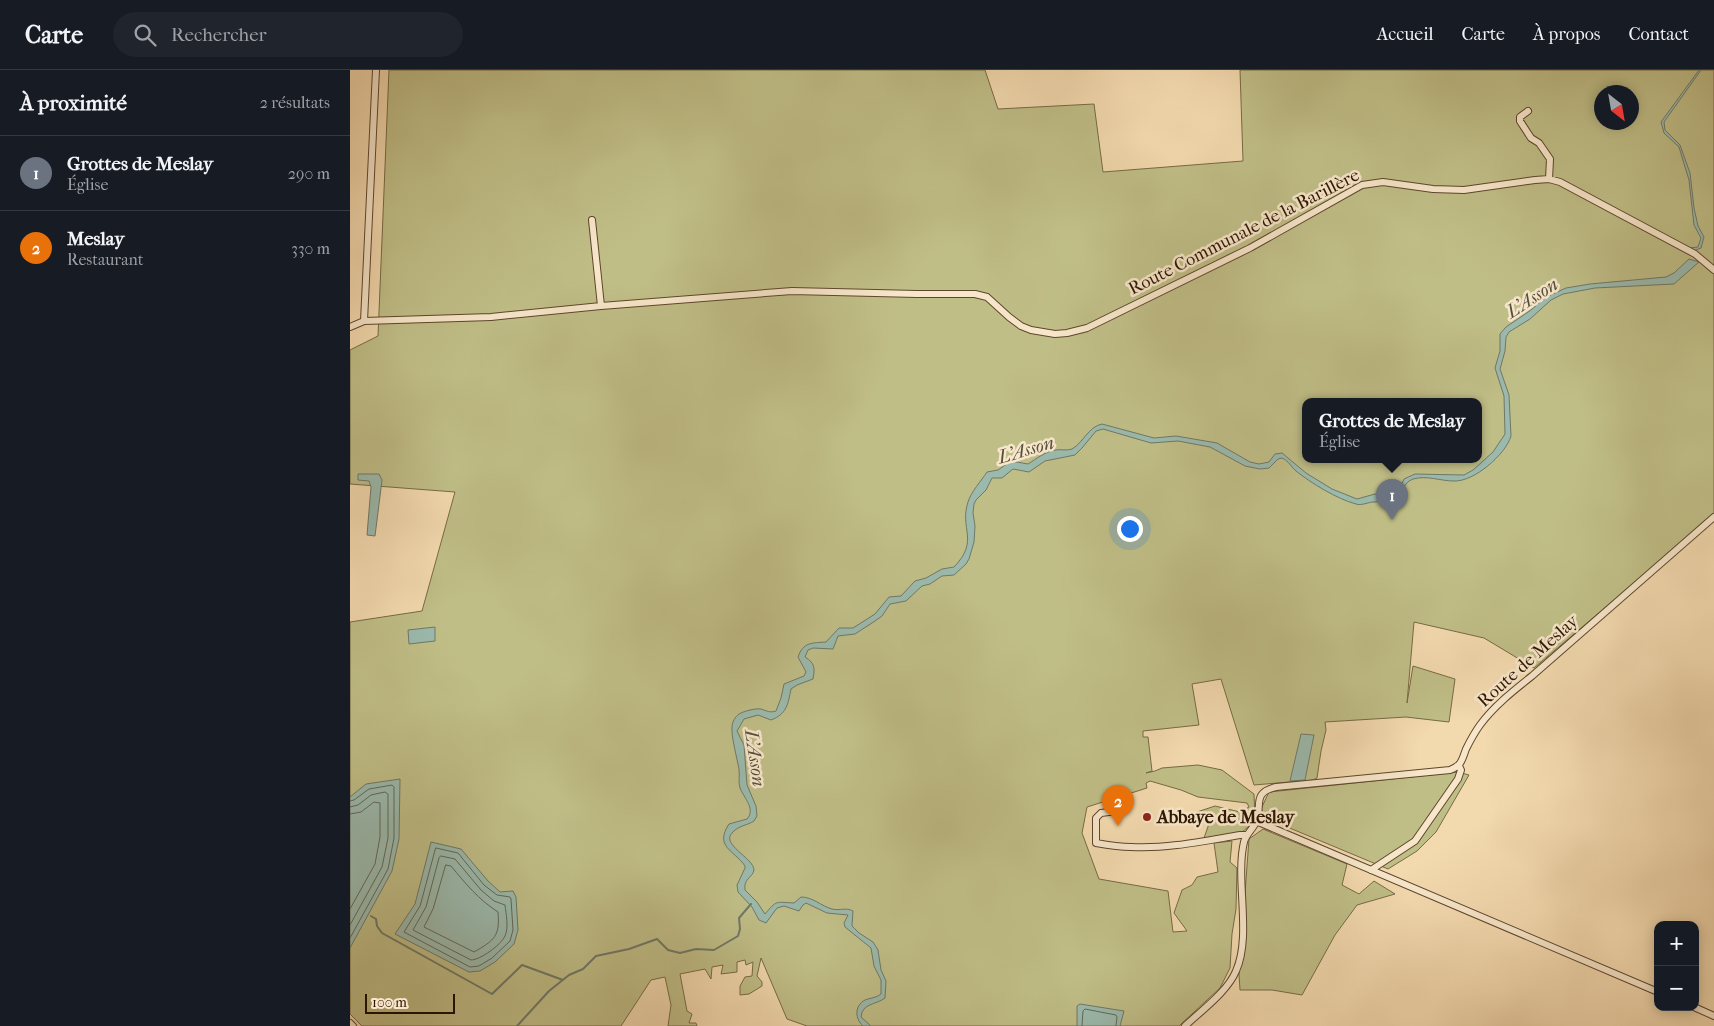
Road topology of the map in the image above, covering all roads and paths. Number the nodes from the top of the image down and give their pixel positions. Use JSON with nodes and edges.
{"nodes":[{"id":1,"x":376,"y":70,"type":"edge"},
{"id":2,"x":1528,"y":111,"type":"dead end"},
{"id":3,"x":1549,"y":179,"type":"junction"},
{"id":4,"x":592,"y":220,"type":"dead end"},
{"id":5,"x":1714,"y":270,"type":"edge"},
{"id":6,"x":601,"y":306,"type":"junction"},
{"id":7,"x":364,"y":321,"type":"junction"},
{"id":8,"x":350,"y":327,"type":"edge"},
{"id":9,"x":1714,"y":517,"type":"edge"},
{"id":10,"x":1459,"y":766,"type":"junction"},
{"id":11,"x":1124,"y":810,"type":"dead end"},
{"id":12,"x":1256,"y":821,"type":"junction"},
{"id":13,"x":1247,"y":835,"type":"junction"},
{"id":14,"x":1371,"y":870,"type":"junction"},
{"id":15,"x":1654,"y":990,"type":"edge"},
{"id":16,"x":1699,"y":1009,"type":"edge"},
{"id":17,"x":1714,"y":1016,"type":"edge"},
{"id":18,"x":350,"y":1023,"type":"edge"},
{"id":19,"x":354,"y":1026,"type":"edge"},
{"id":20,"x":1185,"y":1026,"type":"edge"}],
"edges":[{"from":1,"to":7,"type":"street"},
{"from":2,"to":3,"type":"street"},
{"from":3,"to":5,"type":"street","name":"Route Communale de la Barillère"},
{"from":3,"to":6,"type":"street","name":"Route Communale de la Barillère"},
{"from":4,"to":6,"type":"street"},
{"from":6,"to":7,"type":"street","name":"Route Communale de la Barillère"},
{"from":7,"to":8,"type":"street"},
{"from":9,"to":10,"type":"street","name":"Route de Meslay"},
{"from":10,"to":12,"type":"street"},
{"from":10,"to":14,"type":"street","name":"Route de Meslay"},
{"from":11,"to":13,"type":"street"},
{"from":12,"to":13,"type":"street"},
{"from":12,"to":14,"type":"street"},
{"from":13,"to":20,"type":"street"},
{"from":14,"to":15,"type":"street"},
{"from":16,"to":17,"type":"street"},
{"from":18,"to":19,"type":"street"}]}
